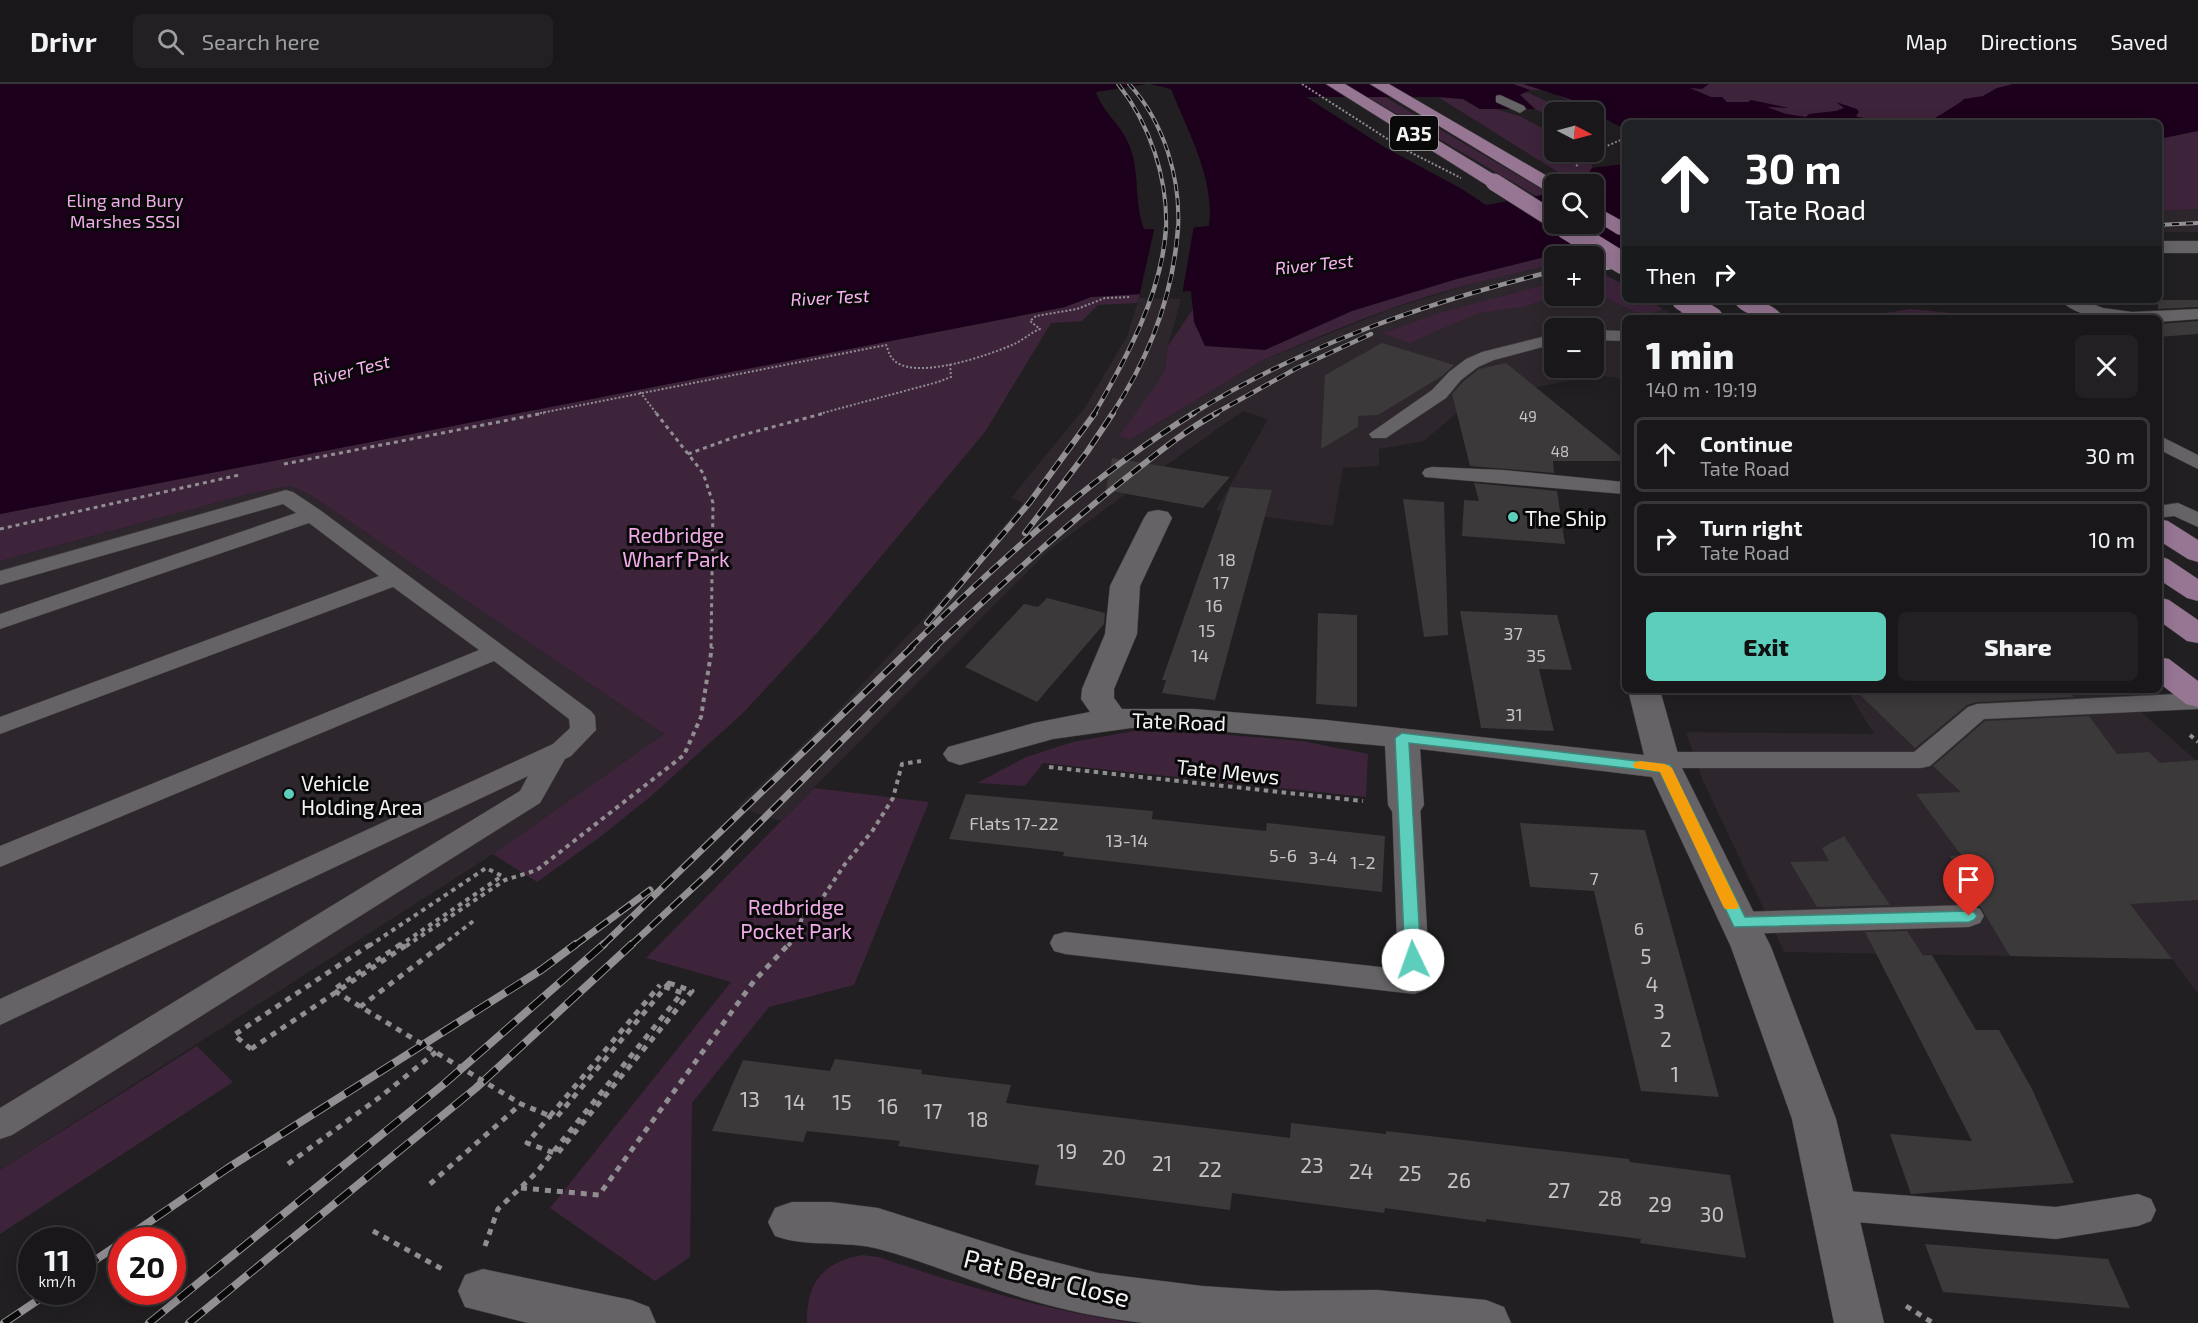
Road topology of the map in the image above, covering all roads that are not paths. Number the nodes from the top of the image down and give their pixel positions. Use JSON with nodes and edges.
{"nodes":[{"id":1,"x":1334,"y":84,"type":"edge"},
{"id":2,"x":1378,"y":84,"type":"edge"},
{"id":3,"x":1500,"y":99,"type":"dead end"},
{"id":4,"x":1520,"y":109,"type":"dead end"},
{"id":5,"x":1544,"y":182,"type":"edge"},
{"id":6,"x":1544,"y":214,"type":"edge"},
{"id":7,"x":1604,"y":218,"type":"edge"},
{"id":8,"x":1622,"y":229,"type":"edge"},
{"id":9,"x":1575,"y":234,"type":"edge"},
{"id":10,"x":2162,"y":247,"type":"edge"},
{"id":11,"x":2198,"y":247,"type":"edge"},
{"id":12,"x":1622,"y":263,"type":"edge"},
{"id":13,"x":1688,"y":303,"type":"edge"},
{"id":14,"x":1702,"y":303,"type":"edge"},
{"id":15,"x":1748,"y":303,"type":"edge"},
{"id":16,"x":2076,"y":303,"type":"edge"},
{"id":17,"x":2198,"y":314,"type":"edge"},
{"id":18,"x":1690,"y":315,"type":"edge"},
{"id":19,"x":1708,"y":315,"type":"edge"},
{"id":20,"x":1768,"y":315,"type":"edge"},
{"id":21,"x":2110,"y":315,"type":"edge"},
{"id":22,"x":2162,"y":316,"type":"edge"},
{"id":23,"x":1604,"y":335,"type":"edge"},
{"id":24,"x":1622,"y":336,"type":"edge"},
{"id":25,"x":1544,"y":342,"type":"edge"},
{"id":26,"x":1379,"y":434,"type":"dead end"},
{"id":27,"x":2162,"y":443,"type":"edge"},
{"id":28,"x":2198,"y":463,"type":"edge"},
{"id":29,"x":1432,"y":473,"type":"dead end"},
{"id":30,"x":1622,"y":488,"type":"edge"},
{"id":31,"x":2198,"y":496,"type":"edge"},
{"id":32,"x":312,"y":515,"type":"junction"},
{"id":33,"x":2165,"y":516,"type":"edge"},
{"id":34,"x":1158,"y":518,"type":"dead end"},
{"id":35,"x":2198,"y":521,"type":"edge"},
{"id":36,"x":2198,"y":553,"type":"edge"},
{"id":37,"x":2162,"y":568,"type":"edge"},
{"id":38,"x":0,"y":578,"type":"edge"},
{"id":39,"x":396,"y":578,"type":"junction"},
{"id":40,"x":2198,"y":592,"type":"edge"},
{"id":41,"x":2162,"y":609,"type":"edge"},
{"id":42,"x":0,"y":622,"type":"edge"},
{"id":43,"x":2198,"y":634,"type":"edge"},
{"id":44,"x":497,"y":651,"type":"junction"},
{"id":45,"x":2162,"y":669,"type":"edge"},
{"id":46,"x":1645,"y":693,"type":"edge"},
{"id":47,"x":2198,"y":699,"type":"edge"},
{"id":48,"x":1113,"y":719,"type":"junction"},
{"id":49,"x":0,"y":726,"type":"edge"},
{"id":50,"x":1402,"y":738,"type":"junction"},
{"id":51,"x":555,"y":753,"type":"junction"},
{"id":52,"x":960,"y":754,"type":"road end"},
{"id":53,"x":1664,"y":764,"type":"junction"},
{"id":54,"x":1406,"y":806,"type":"joint"},
{"id":55,"x":0,"y":857,"type":"edge"},
{"id":56,"x":1969,"y":916,"type":"dead end"},
{"id":57,"x":1739,"y":923,"type":"junction"},
{"id":58,"x":1065,"y":943,"type":"dead end"},
{"id":59,"x":0,"y":1013,"type":"edge"},
{"id":60,"x":0,"y":1125,"type":"edge"},
{"id":61,"x":1833,"y":1205,"type":"junction"},
{"id":62,"x":2138,"y":1210,"type":"dead end"},
{"id":63,"x":792,"y":1222,"type":"dead end"},
{"id":64,"x":483,"y":1291,"type":"road end"},
{"id":65,"x":631,"y":1323,"type":"edge"},
{"id":66,"x":1486,"y":1323,"type":"edge"},
{"id":67,"x":1859,"y":1323,"type":"edge"}],
"edges":[{"from":1,"to":6,"type":"main road","number":"A35","bridge":true},
{"from":2,"to":5,"type":"main road","number":"A35"},
{"from":3,"to":4,"type":"lane"},
{"from":7,"to":8,"type":"main road"},
{"from":9,"to":12,"type":"main road","bridge":true},
{"from":10,"to":11,"type":"street"},
{"from":13,"to":19,"type":"main road","bridge":true},
{"from":14,"to":18,"type":"street"},
{"from":15,"to":20,"type":"main road"},
{"from":16,"to":21,"type":"lane"},
{"from":17,"to":22,"type":"lane"},
{"from":23,"to":24,"type":"lane"},
{"from":25,"to":26,"type":"lane"},
{"from":27,"to":28,"type":"lane"},
{"from":29,"to":30,"type":"lane"},
{"from":31,"to":33,"type":"lane"},
{"from":32,"to":38,"type":"lane"},
{"from":32,"to":39,"type":"lane"},
{"from":32,"to":42,"type":"lane"},
{"from":33,"to":35,"type":"lane"},
{"from":33,"to":36,"type":"main road"},
{"from":34,"to":48,"type":"street"},
{"from":37,"to":40,"type":"main road"},
{"from":39,"to":44,"type":"lane"},
{"from":39,"to":49,"type":"lane"},
{"from":41,"to":43,"type":"main road"},
{"from":44,"to":51,"type":"lane"},
{"from":44,"to":55,"type":"lane"},
{"from":45,"to":47,"type":"main road"},
{"from":46,"to":53,"type":"street"},
{"from":47,"to":53,"type":"lane"},
{"from":48,"to":50,"type":"street","name":"Tate Road"},
{"from":48,"to":52,"type":"street","name":"Tate Road"},
{"from":50,"to":53,"type":"street","name":"Tate Road"},
{"from":50,"to":54,"type":"street"},
{"from":51,"to":59,"type":"lane"},
{"from":51,"to":60,"type":"lane"},
{"from":53,"to":57,"type":"street"},
{"from":54,"to":58,"type":"lane"},
{"from":56,"to":57,"type":"lane"},
{"from":57,"to":61,"type":"street"},
{"from":61,"to":62,"type":"lane"},
{"from":61,"to":67,"type":"street"},
{"from":63,"to":66,"type":"street","name":"Pat Bear Close"},
{"from":64,"to":65,"type":"street"}]}
